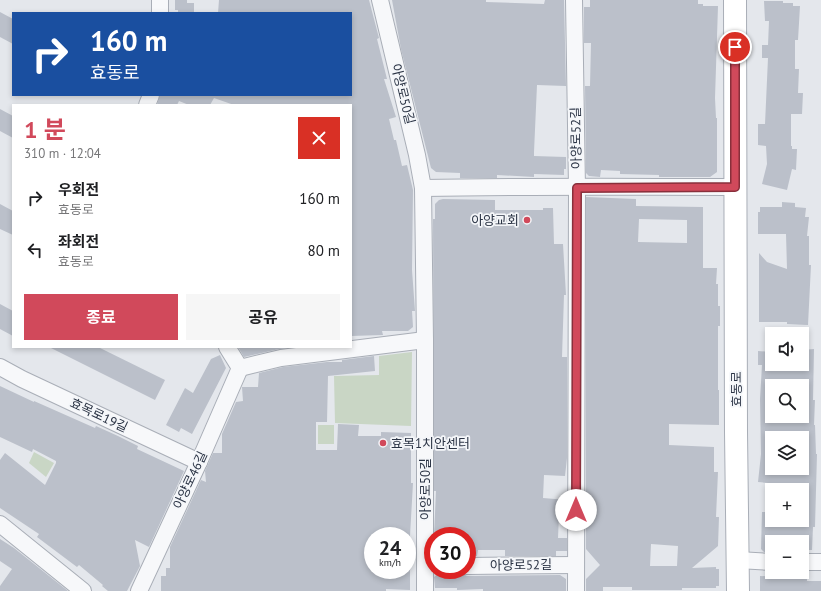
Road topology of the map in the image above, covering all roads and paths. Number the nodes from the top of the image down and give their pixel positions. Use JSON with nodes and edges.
{"nodes":[{"id":1,"x":160,"y":0,"type":"edge"},
{"id":2,"x":380,"y":0,"type":"edge"},
{"id":3,"x":574,"y":0,"type":"edge"},
{"id":4,"x":734,"y":0,"type":"edge"},
{"id":5,"x":160,"y":12,"type":"edge"},
{"id":6,"x":735,"y":187,"type":"junction"},
{"id":7,"x":422,"y":188,"type":"junction"},
{"id":8,"x":577,"y":188,"type":"junction"},
{"id":9,"x":425,"y":340,"type":"junction"},
{"id":10,"x":228,"y":348,"type":"edge"},
{"id":11,"x":0,"y":367,"type":"edge"},
{"id":12,"x":240,"y":368,"type":"junction"},
{"id":13,"x":199,"y":462,"type":"junction"},
{"id":14,"x":0,"y":524,"type":"edge"},
{"id":15,"x":428,"y":527,"type":"edge"},
{"id":16,"x":738,"y":560,"type":"junction"},
{"id":17,"x":765,"y":562,"type":"edge"},
{"id":18,"x":809,"y":562,"type":"edge"},
{"id":19,"x":821,"y":562,"type":"edge"},
{"id":20,"x":576,"y":565,"type":"junction"},
{"id":21,"x":476,"y":566,"type":"edge"},
{"id":22,"x":427,"y":579,"type":"edge"},
{"id":23,"x":83,"y":591,"type":"edge"},
{"id":24,"x":139,"y":591,"type":"edge"},
{"id":25,"x":425,"y":591,"type":"edge"},
{"id":26,"x":576,"y":591,"type":"edge"},
{"id":27,"x":738,"y":591,"type":"edge"}],
"edges":[{"from":1,"to":5,"type":"street"},
{"from":2,"to":7,"type":"street","name":"아양로50길"},
{"from":3,"to":8,"type":"street","name":"아양로52길"},
{"from":4,"to":6,"type":"main road","name":"효동로"},
{"from":6,"to":8,"type":"street"},
{"from":6,"to":16,"type":"main road","name":"효동로"},
{"from":7,"to":8,"type":"street"},
{"from":7,"to":9,"type":"street","name":"아양로50길"},
{"from":8,"to":20,"type":"street","name":"아양로52길"},
{"from":9,"to":12,"type":"street"},
{"from":9,"to":15,"type":"street","name":"아양로50길"},
{"from":10,"to":12,"type":"street"},
{"from":11,"to":13,"type":"street","name":"효목로19길"},
{"from":12,"to":13,"type":"street","name":"아양로46길"},
{"from":13,"to":24,"type":"street","name":"아양로46길"},
{"from":14,"to":23,"type":"street"},
{"from":16,"to":17,"type":"street"},
{"from":16,"to":27,"type":"main road","name":"효동로"},
{"from":18,"to":19,"type":"street"},
{"from":20,"to":21,"type":"street","name":"아양로52길"},
{"from":20,"to":26,"type":"street","name":"아양로52길"},
{"from":22,"to":25,"type":"street","name":"아양로50길"}]}
